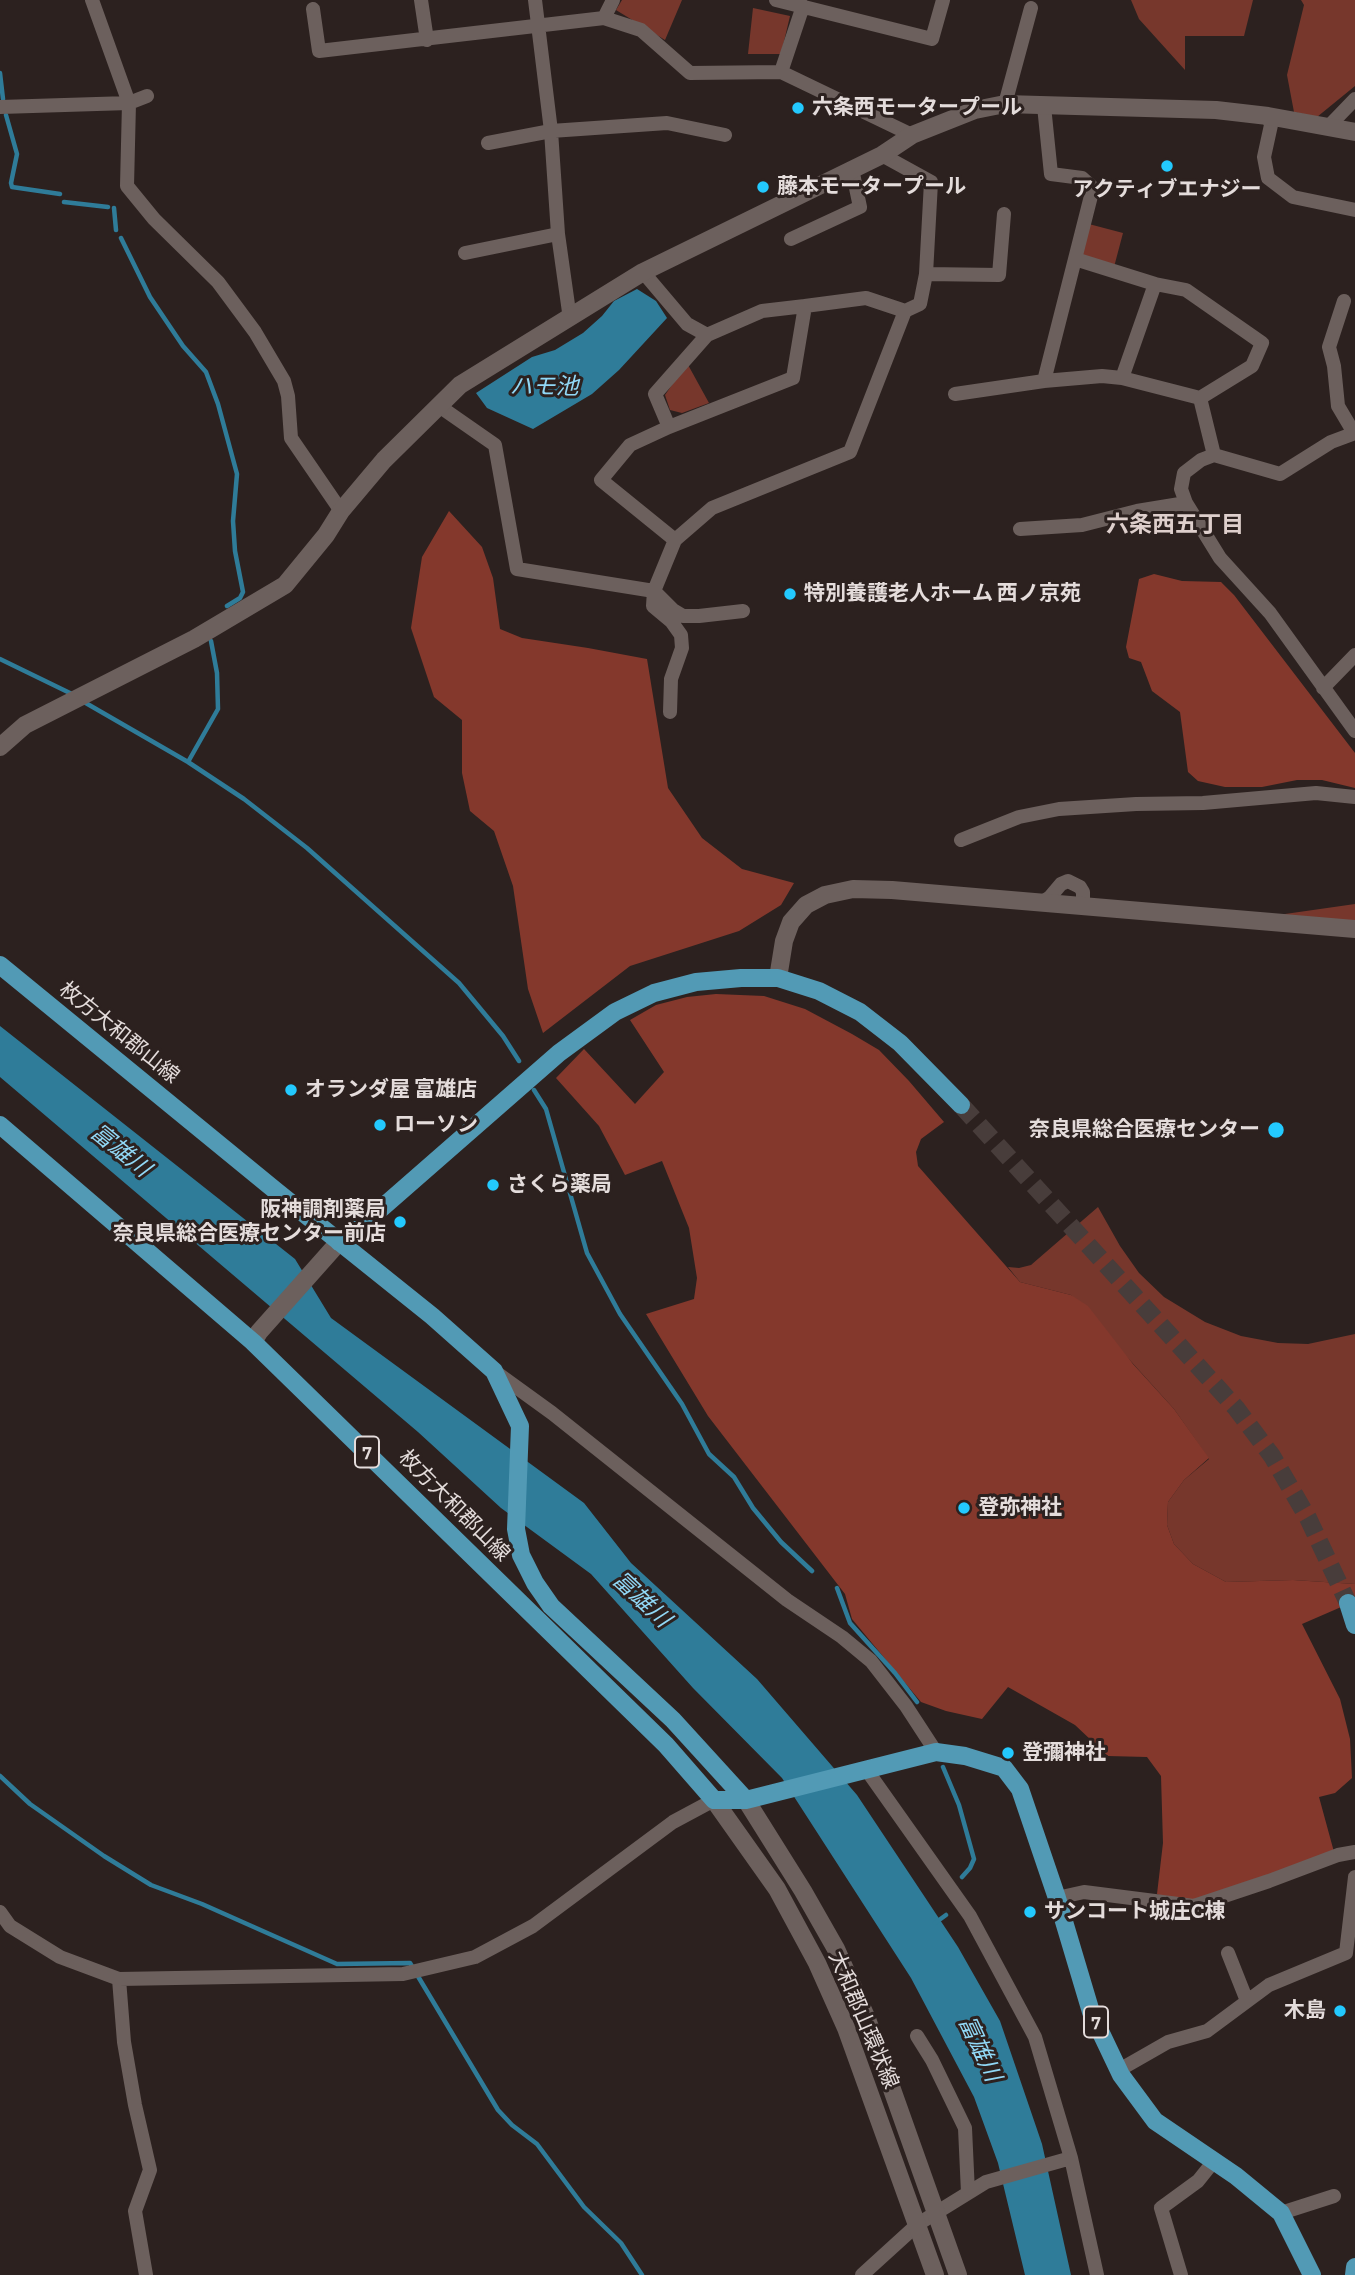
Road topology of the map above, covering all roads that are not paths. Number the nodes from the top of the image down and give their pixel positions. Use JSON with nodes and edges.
{"nodes":[{"id":1,"x":92,"y":0,"type":"edge"},
{"id":2,"x":422,"y":0,"type":"edge"},
{"id":3,"x":535,"y":0,"type":"edge"},
{"id":4,"x":613,"y":0,"type":"edge"},
{"id":5,"x":776,"y":0,"type":"edge"},
{"id":6,"x":943,"y":0,"type":"edge"},
{"id":7,"x":803,"y":6,"type":"junction"},
{"id":8,"x":1031,"y":8,"type":"dead end"},
{"id":9,"x":313,"y":9,"type":"dead end"},
{"id":10,"x":604,"y":19,"type":"junction"},
{"id":11,"x":537,"y":26,"type":"junction"},
{"id":12,"x":427,"y":40,"type":"junction"},
{"id":13,"x":781,"y":72,"type":"junction"},
{"id":14,"x":147,"y":96,"type":"dead end"},
{"id":15,"x":1355,"y":99,"type":"edge"},
{"id":16,"x":129,"y":103,"type":"junction"},
{"id":17,"x":1005,"y":104,"type":"junction"},
{"id":18,"x":1044,"y":106,"type":"junction"},
{"id":19,"x":0,"y":107,"type":"edge"},
{"id":20,"x":1268,"y":116,"type":"junction"},
{"id":21,"x":1328,"y":127,"type":"junction"},
{"id":22,"x":551,"y":131,"type":"junction"},
{"id":23,"x":1355,"y":132,"type":"edge"},
{"id":24,"x":725,"y":135,"type":"dead end"},
{"id":25,"x":912,"y":135,"type":"junction"},
{"id":26,"x":488,"y":143,"type":"dead end"},
{"id":27,"x":882,"y":155,"type":"junction"},
{"id":28,"x":852,"y":169,"type":"junction"},
{"id":29,"x":1355,"y":210,"type":"edge"},
{"id":30,"x":1004,"y":214,"type":"dead end"},
{"id":31,"x":558,"y":234,"type":"junction"},
{"id":32,"x":791,"y":239,"type":"dead end"},
{"id":33,"x":465,"y":253,"type":"dead end"},
{"id":34,"x":1075,"y":259,"type":"junction"},
{"id":35,"x":643,"y":272,"type":"junction"},
{"id":36,"x":926,"y":274,"type":"junction"},
{"id":37,"x":1155,"y":284,"type":"junction"},
{"id":38,"x":1344,"y":301,"type":"dead end"},
{"id":39,"x":805,"y":306,"type":"junction"},
{"id":40,"x":905,"y":311,"type":"junction"},
{"id":41,"x":570,"y":319,"type":"junction"},
{"id":42,"x":708,"y":335,"type":"junction"},
{"id":43,"x":1122,"y":378,"type":"junction"},
{"id":44,"x":1044,"y":381,"type":"junction"},
{"id":45,"x":955,"y":394,"type":"dead end"},
{"id":46,"x":1200,"y":398,"type":"junction"},
{"id":47,"x":439,"y":406,"type":"junction"},
{"id":48,"x":669,"y":427,"type":"junction"},
{"id":49,"x":1355,"y":433,"type":"edge"},
{"id":50,"x":1214,"y":455,"type":"junction"},
{"id":51,"x":1186,"y":503,"type":"junction"},
{"id":52,"x":341,"y":511,"type":"junction"},
{"id":53,"x":1020,"y":529,"type":"dead end"},
{"id":54,"x":675,"y":540,"type":"junction"},
{"id":55,"x":654,"y":591,"type":"junction"},
{"id":56,"x":743,"y":611,"type":"dead end"},
{"id":57,"x":1355,"y":654,"type":"edge"},
{"id":58,"x":1324,"y":688,"type":"junction"},
{"id":59,"x":670,"y":712,"type":"dead end"},
{"id":60,"x":1355,"y":731,"type":"edge"},
{"id":61,"x":0,"y":747,"type":"edge"},
{"id":62,"x":1355,"y":797,"type":"edge"},
{"id":63,"x":961,"y":840,"type":"dead end"},
{"id":64,"x":1355,"y":929,"type":"edge"},
{"id":65,"x":0,"y":965,"type":"edge"},
{"id":66,"x":778,"y":978,"type":"junction"},
{"id":67,"x":961,"y":1105,"type":"tunnel mouth"},
{"id":68,"x":0,"y":1125,"type":"edge"},
{"id":69,"x":334,"y":1246,"type":"junction"},
{"id":70,"x":256,"y":1337,"type":"junction"},
{"id":71,"x":494,"y":1371,"type":"junction"},
{"id":72,"x":1348,"y":1603,"type":"dead end"},
{"id":73,"x":1355,"y":1625,"type":"edge"},
{"id":74,"x":936,"y":1752,"type":"junction"},
{"id":75,"x":866,"y":1769,"type":"junction"},
{"id":76,"x":754,"y":1798,"type":"junction"},
{"id":77,"x":714,"y":1800,"type":"junction"},
{"id":78,"x":1355,"y":1852,"type":"edge"},
{"id":79,"x":1355,"y":1877,"type":"edge"},
{"id":80,"x":1057,"y":1898,"type":"junction"},
{"id":81,"x":0,"y":1912,"type":"edge"},
{"id":82,"x":1228,"y":1953,"type":"dead end"},
{"id":83,"x":119,"y":1979,"type":"junction"},
{"id":84,"x":1247,"y":2001,"type":"junction"},
{"id":85,"x":917,"y":2036,"type":"dead end"},
{"id":86,"x":1119,"y":2070,"type":"junction"},
{"id":87,"x":1071,"y":2158,"type":"junction"},
{"id":88,"x":1214,"y":2161,"type":"junction"},
{"id":89,"x":968,"y":2193,"type":"junction"},
{"id":90,"x":1334,"y":2196,"type":"dead end"},
{"id":91,"x":936,"y":2213,"type":"junction"},
{"id":92,"x":1281,"y":2213,"type":"junction"},
{"id":93,"x":918,"y":2224,"type":"junction"},
{"id":94,"x":1355,"y":2267,"type":"edge"},
{"id":95,"x":146,"y":2275,"type":"edge"},
{"id":96,"x":862,"y":2275,"type":"edge"},
{"id":97,"x":936,"y":2275,"type":"edge"},
{"id":98,"x":958,"y":2275,"type":"edge"},
{"id":99,"x":1097,"y":2275,"type":"edge"},
{"id":100,"x":1181,"y":2275,"type":"edge"},
{"id":101,"x":1312,"y":2275,"type":"edge"},
{"id":102,"x":1354,"y":2275,"type":"edge"}],
"edges":[{"from":1,"to":16,"type":"street"},
{"from":2,"to":12,"type":"street"},
{"from":3,"to":11,"type":"street"},
{"from":4,"to":10,"type":"street"},
{"from":5,"to":7,"type":"street"},
{"from":6,"to":7,"type":"street"},
{"from":7,"to":13,"type":"street"},
{"from":8,"to":17,"type":"street"},
{"from":9,"to":12,"type":"street"},
{"from":10,"to":11,"type":"street"},
{"from":10,"to":13,"type":"street"},
{"from":11,"to":12,"type":"street"},
{"from":11,"to":22,"type":"street"},
{"from":13,"to":25,"type":"street"},
{"from":14,"to":16,"type":"street"},
{"from":15,"to":21,"type":"street"},
{"from":16,"to":19,"type":"street"},
{"from":16,"to":52,"type":"street"},
{"from":17,"to":18,"type":"street"},
{"from":17,"to":25,"type":"street"},
{"from":18,"to":20,"type":"street"},
{"from":18,"to":34,"type":"street"},
{"from":20,"to":21,"type":"street"},
{"from":20,"to":29,"type":"street"},
{"from":21,"to":23,"type":"street"},
{"from":22,"to":24,"type":"street"},
{"from":22,"to":26,"type":"street"},
{"from":22,"to":31,"type":"street"},
{"from":25,"to":27,"type":"street"},
{"from":27,"to":28,"type":"street"},
{"from":27,"to":36,"type":"street"},
{"from":28,"to":32,"type":"street"},
{"from":28,"to":35,"type":"street"},
{"from":30,"to":36,"type":"street"},
{"from":31,"to":33,"type":"street"},
{"from":31,"to":41,"type":"street"},
{"from":34,"to":37,"type":"street"},
{"from":34,"to":44,"type":"street"},
{"from":35,"to":41,"type":"street"},
{"from":35,"to":42,"type":"street"},
{"from":36,"to":40,"type":"street"},
{"from":37,"to":43,"type":"street"},
{"from":37,"to":46,"type":"street"},
{"from":38,"to":49,"type":"street"},
{"from":39,"to":40,"type":"street"},
{"from":39,"to":42,"type":"street"},
{"from":39,"to":48,"type":"street"},
{"from":40,"to":54,"type":"street"},
{"from":41,"to":47,"type":"street"},
{"from":42,"to":48,"type":"street"},
{"from":43,"to":44,"type":"street"},
{"from":43,"to":46,"type":"street"},
{"from":44,"to":45,"type":"street"},
{"from":46,"to":50,"type":"street"},
{"from":47,"to":52,"type":"street"},
{"from":47,"to":55,"type":"street"},
{"from":48,"to":54,"type":"street"},
{"from":49,"to":50,"type":"street"},
{"from":50,"to":51,"type":"street"},
{"from":51,"to":53,"type":"street"},
{"from":51,"to":58,"type":"street"},
{"from":52,"to":61,"type":"street"},
{"from":54,"to":55,"type":"street"},
{"from":55,"to":56,"type":"street"},
{"from":55,"to":59,"type":"street"},
{"from":57,"to":58,"type":"street"},
{"from":58,"to":60,"type":"street"},
{"from":62,"to":63,"type":"street"},
{"from":64,"to":66,"type":"street"},
{"from":65,"to":69,"type":"main road","name":"枚方大和郡山線"},
{"from":66,"to":67,"type":"main road"},
{"from":66,"to":69,"type":"main road"},
{"from":68,"to":70,"type":"main road","name":"枚方大和郡山線","number":"7"},
{"from":69,"to":70,"type":"street"},
{"from":69,"to":71,"type":"main road","name":"枚方大和郡山線"},
{"from":70,"to":77,"type":"main road","name":"枚方大和郡山線","number":"7"},
{"from":71,"to":74,"type":"street"},
{"from":71,"to":76,"type":"main road","name":"枚方大和郡山線"},
{"from":72,"to":73,"type":"main road"},
{"from":74,"to":75,"type":"main road","number":"7"},
{"from":74,"to":80,"type":"main road","number":"7"},
{"from":75,"to":76,"type":"main road","number":"7"},
{"from":75,"to":87,"type":"street"},
{"from":76,"to":77,"type":"main road","number":"7"},
{"from":76,"to":91,"type":"street","name":"大和郡山環状線"},
{"from":77,"to":83,"type":"street"},
{"from":77,"to":93,"type":"street","name":"大和郡山環状線"},
{"from":78,"to":80,"type":"street"},
{"from":79,"to":84,"type":"street"},
{"from":80,"to":86,"type":"main road","number":"7"},
{"from":81,"to":83,"type":"street"},
{"from":82,"to":84,"type":"street"},
{"from":83,"to":95,"type":"street"},
{"from":84,"to":86,"type":"street"},
{"from":85,"to":89,"type":"street"},
{"from":86,"to":88,"type":"main road","number":"7"},
{"from":87,"to":89,"type":"street"},
{"from":87,"to":99,"type":"street"},
{"from":88,"to":92,"type":"main road","number":"7"},
{"from":88,"to":100,"type":"street"},
{"from":89,"to":91,"type":"street"},
{"from":90,"to":92,"type":"street"},
{"from":91,"to":93,"type":"street"},
{"from":91,"to":98,"type":"street","name":"大和郡山環状線"},
{"from":92,"to":101,"type":"main road","number":"7"},
{"from":93,"to":96,"type":"street"},
{"from":93,"to":97,"type":"street","name":"大和郡山環状線"},
{"from":94,"to":102,"type":"main road"}]}
